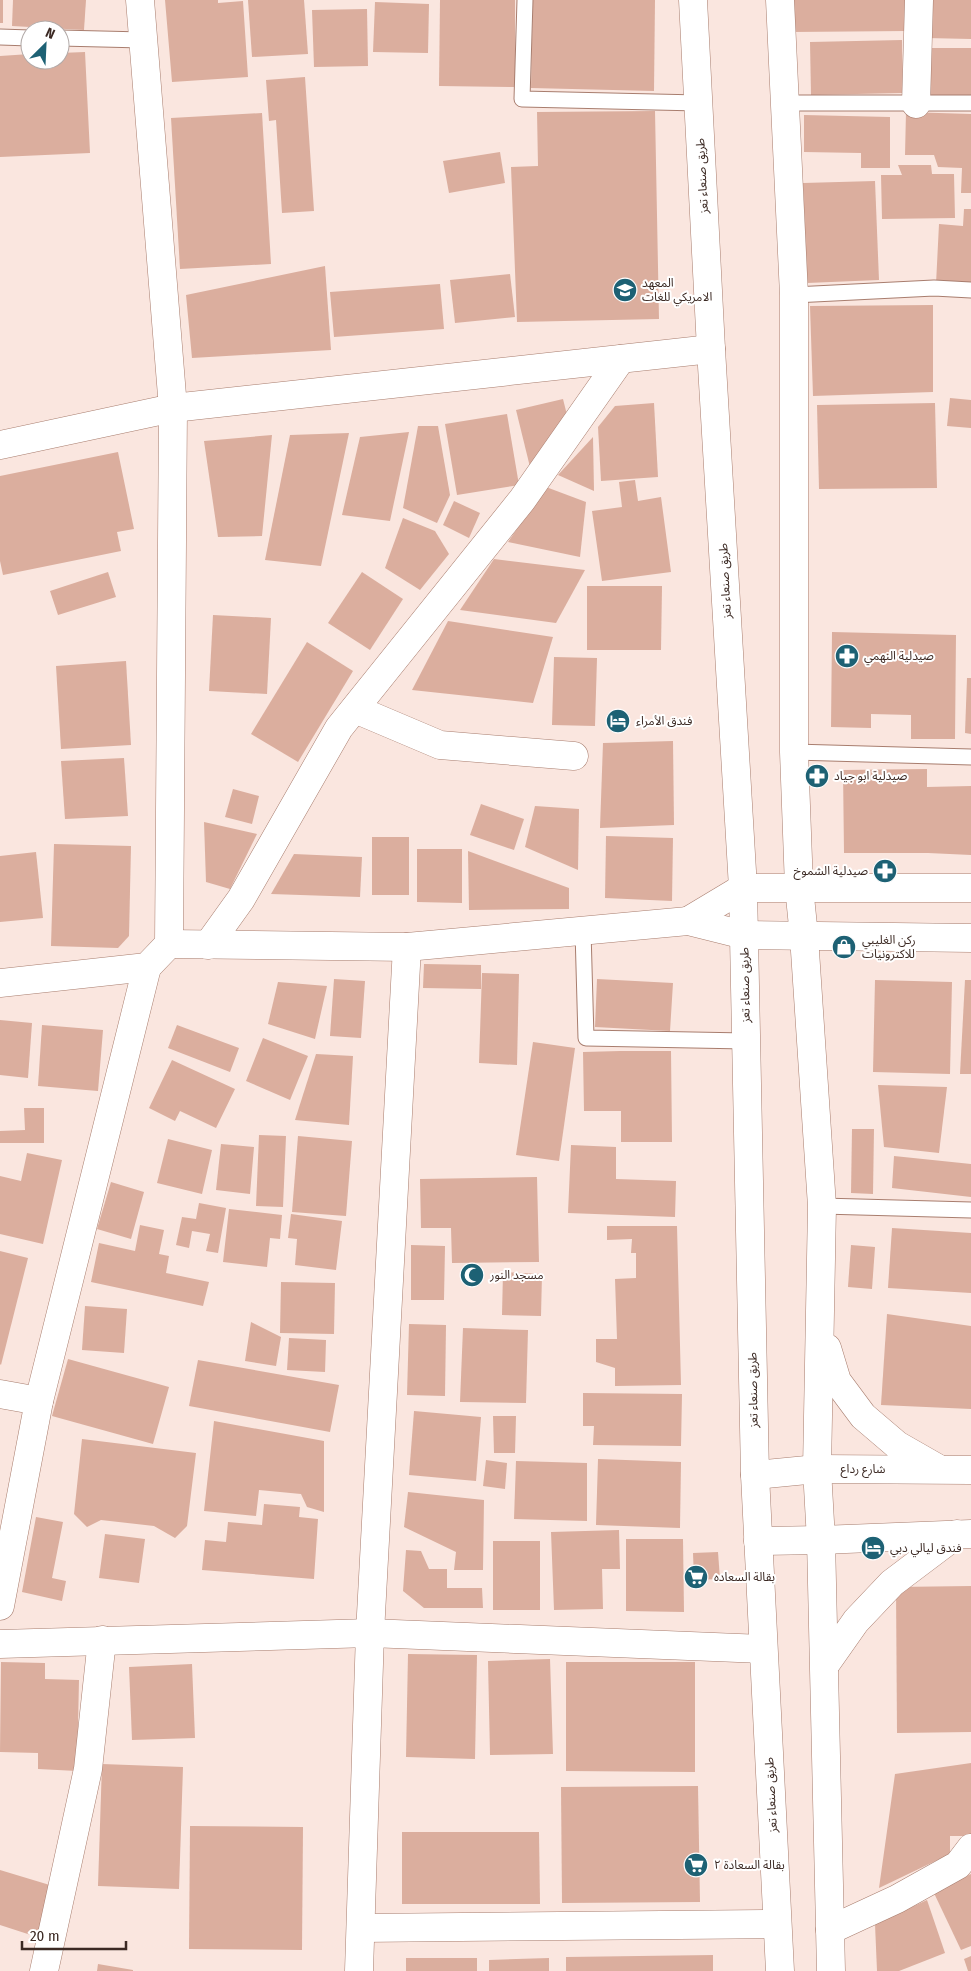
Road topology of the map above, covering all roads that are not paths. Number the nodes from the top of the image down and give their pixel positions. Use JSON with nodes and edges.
{"nodes":[{"id":1,"x":140,"y":0,"type":"edge"},
{"id":2,"x":525,"y":0,"type":"edge"},
{"id":3,"x":693,"y":0,"type":"edge"},
{"id":4,"x":780,"y":0,"type":"edge"},
{"id":5,"x":919,"y":0,"type":"edge"},
{"id":6,"x":0,"y":37,"type":"edge"},
{"id":7,"x":20,"y":38,"type":"edge"},
{"id":8,"x":70,"y":38,"type":"edge"},
{"id":9,"x":143,"y":40,"type":"junction"},
{"id":10,"x":698,"y":103,"type":"junction"},
{"id":11,"x":785,"y":103,"type":"junction"},
{"id":12,"x":971,"y":103,"type":"edge"},
{"id":13,"x":916,"y":104,"type":"junction"},
{"id":14,"x":971,"y":290,"type":"edge"},
{"id":15,"x":794,"y":295,"type":"junction"},
{"id":16,"x":711,"y":349,"type":"junction"},
{"id":17,"x":621,"y":359,"type":"junction"},
{"id":18,"x":173,"y":408,"type":"junction"},
{"id":19,"x":0,"y":445,"type":"edge"},
{"id":20,"x":355,"y":709,"type":"junction"},
{"id":21,"x":794,"y":752,"type":"junction"},
{"id":22,"x":574,"y":756,"type":"dead end"},
{"id":23,"x":971,"y":757,"type":"edge"},
{"id":24,"x":799,"y":887,"type":"junction"},
{"id":25,"x":743,"y":888,"type":"junction"},
{"id":26,"x":971,"y":888,"type":"edge"},
{"id":27,"x":688,"y":922,"type":"junction"},
{"id":28,"x":583,"y":931,"type":"junction"},
{"id":29,"x":744,"y":934,"type":"junction"},
{"id":30,"x":804,"y":936,"type":"junction"},
{"id":31,"x":971,"y":938,"type":"edge"},
{"id":32,"x":169,"y":944,"type":"junction"},
{"id":33,"x":208,"y":945,"type":"junction"},
{"id":34,"x":407,"y":947,"type":"junction"},
{"id":35,"x":146,"y":967,"type":"junction"},
{"id":36,"x":0,"y":983,"type":"edge"},
{"id":37,"x":746,"y":1041,"type":"junction"},
{"id":38,"x":822,"y":1206,"type":"junction"},
{"id":39,"x":971,"y":1210,"type":"edge"},
{"id":40,"x":820,"y":1327,"type":"junction"},
{"id":41,"x":0,"y":1394,"type":"edge"},
{"id":42,"x":39,"y":1401,"type":"junction"},
{"id":43,"x":817,"y":1469,"type":"junction"},
{"id":44,"x":939,"y":1469,"type":"junction"},
{"id":45,"x":971,"y":1470,"type":"edge"},
{"id":46,"x":755,"y":1475,"type":"junction"},
{"id":47,"x":964,"y":1534,"type":"edge"},
{"id":48,"x":822,"y":1540,"type":"junction"},
{"id":49,"x":758,"y":1541,"type":"junction"},
{"id":50,"x":0,"y":1606,"type":"edge"},
{"id":51,"x":370,"y":1633,"type":"junction"},
{"id":52,"x":102,"y":1640,"type":"junction"},
{"id":53,"x":0,"y":1644,"type":"edge"},
{"id":54,"x":764,"y":1649,"type":"junction"},
{"id":55,"x":824,"y":1665,"type":"junction"},
{"id":56,"x":971,"y":1848,"type":"edge"},
{"id":57,"x":777,"y":1924,"type":"junction"},
{"id":58,"x":361,"y":1928,"type":"junction"},
{"id":59,"x":830,"y":1930,"type":"junction"},
{"id":60,"x":44,"y":1971,"type":"edge"},
{"id":61,"x":359,"y":1971,"type":"edge"},
{"id":62,"x":780,"y":1971,"type":"edge"},
{"id":63,"x":831,"y":1971,"type":"edge"}],
"edges":[{"from":1,"to":9,"type":"main road"},
{"from":2,"to":10,"type":"lane"},
{"from":3,"to":10,"type":"main road","name":"طريق صنعاء تعز"},
{"from":4,"to":11,"type":"main road"},
{"from":5,"to":13,"type":"main road"},
{"from":6,"to":7,"type":"lane"},
{"from":8,"to":9,"type":"lane"},
{"from":9,"to":18,"type":"main road"},
{"from":10,"to":16,"type":"main road","name":"طريق صنعاء تعز"},
{"from":11,"to":13,"type":"lane"},
{"from":11,"to":15,"type":"main road"},
{"from":12,"to":13,"type":"lane"},
{"from":14,"to":15,"type":"lane"},
{"from":15,"to":21,"type":"main road"},
{"from":16,"to":17,"type":"main road"},
{"from":16,"to":25,"type":"main road","name":"طريق صنعاء تعز"},
{"from":17,"to":18,"type":"main road"},
{"from":17,"to":20,"type":"main road"},
{"from":18,"to":19,"type":"main road"},
{"from":18,"to":32,"type":"main road"},
{"from":20,"to":22,"type":"main road"},
{"from":20,"to":33,"type":"main road"},
{"from":21,"to":23,"type":"lane"},
{"from":21,"to":24,"type":"main road"},
{"from":24,"to":25,"type":"main road"},
{"from":24,"to":26,"type":"main road"},
{"from":24,"to":30,"type":"main road"},
{"from":25,"to":27,"type":"main road"},
{"from":25,"to":29,"type":"main road","name":"طريق صنعاء تعز"},
{"from":27,"to":28,"type":"main road"},
{"from":27,"to":29,"type":"main road"},
{"from":28,"to":34,"type":"main road"},
{"from":28,"to":37,"type":"lane"},
{"from":29,"to":30,"type":"main road"},
{"from":29,"to":37,"type":"main road","name":"طريق صنعاء تعز"},
{"from":30,"to":31,"type":"main road"},
{"from":30,"to":38,"type":"main road"},
{"from":32,"to":33,"type":"main road"},
{"from":32,"to":35,"type":"main road"},
{"from":33,"to":34,"type":"main road"},
{"from":34,"to":51,"type":"main road"},
{"from":35,"to":36,"type":"main road"},
{"from":35,"to":42,"type":"main road"},
{"from":37,"to":46,"type":"main road","name":"طريق صنعاء تعز"},
{"from":38,"to":39,"type":"lane"},
{"from":38,"to":40,"type":"main road"},
{"from":40,"to":43,"type":"main road"},
{"from":40,"to":44,"type":"main road"},
{"from":41,"to":42,"type":"main road"},
{"from":42,"to":50,"type":"main road"},
{"from":43,"to":44,"type":"main road","name":"شارع رداع"},
{"from":43,"to":46,"type":"main road","name":"شارع رداع"},
{"from":43,"to":48,"type":"main road"},
{"from":44,"to":45,"type":"main road","name":"شارع رداع"},
{"from":46,"to":49,"type":"main road","name":"طريق صنعاء تعز"},
{"from":47,"to":48,"type":"main road"},
{"from":47,"to":55,"type":"main road"},
{"from":48,"to":49,"type":"main road"},
{"from":48,"to":55,"type":"main road"},
{"from":49,"to":54,"type":"main road","name":"طريق صنعاء تعز"},
{"from":51,"to":52,"type":"main road"},
{"from":51,"to":54,"type":"main road"},
{"from":51,"to":58,"type":"main road"},
{"from":52,"to":53,"type":"main road"},
{"from":52,"to":60,"type":"main road"},
{"from":54,"to":57,"type":"main road","name":"طريق صنعاء تعز"},
{"from":55,"to":59,"type":"main road"},
{"from":56,"to":59,"type":"main road"},
{"from":57,"to":58,"type":"main road"},
{"from":57,"to":62,"type":"main road","name":"طريق صنعاء تعز"},
{"from":58,"to":61,"type":"main road"},
{"from":59,"to":63,"type":"main road"}]}
